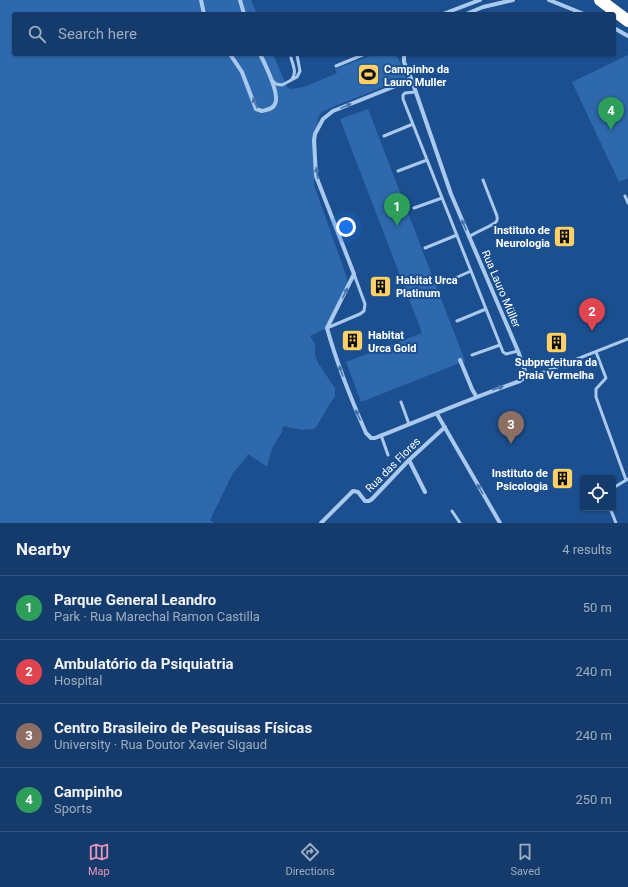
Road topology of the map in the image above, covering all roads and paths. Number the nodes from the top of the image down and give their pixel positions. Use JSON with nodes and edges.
{"nodes":[{"id":1,"x":201,"y":0,"type":"edge"},
{"id":2,"x":240,"y":0,"type":"edge"},
{"id":3,"x":480,"y":0,"type":"edge"},
{"id":4,"x":513,"y":0,"type":"edge"},
{"id":5,"x":549,"y":0,"type":"edge"},
{"id":6,"x":600,"y":0,"type":"edge"},
{"id":7,"x":470,"y":4,"type":"junction"},
{"id":8,"x":473,"y":11,"type":"joint"},
{"id":9,"x":204,"y":12,"type":"edge"},
{"id":10,"x":243,"y":12,"type":"edge"},
{"id":11,"x":448,"y":12,"type":"edge"},
{"id":12,"x":579,"y":12,"type":"edge"},
{"id":13,"x":624,"y":16,"type":"edge"},
{"id":14,"x":616,"y":29,"type":"edge"},
{"id":15,"x":628,"y":36,"type":"edge"},
{"id":16,"x":231,"y":56,"type":"edge"},
{"id":17,"x":261,"y":56,"type":"edge"},
{"id":18,"x":297,"y":56,"type":"edge"},
{"id":19,"x":360,"y":56,"type":"edge"},
{"id":20,"x":404,"y":56,"type":"edge"},
{"id":21,"x":291,"y":58,"type":"dead end"},
{"id":22,"x":336,"y":66,"type":"dead end"},
{"id":23,"x":411,"y":78,"type":"junction"},
{"id":24,"x":271,"y":80,"type":"junction"},
{"id":25,"x":291,"y":81,"type":"junction"},
{"id":26,"x":416,"y":92,"type":"junction"},
{"id":27,"x":413,"y":124,"type":"junction"},
{"id":28,"x":384,"y":136,"type":"dead end"},
{"id":29,"x":428,"y":160,"type":"junction"},
{"id":30,"x":398,"y":171,"type":"dead end"},
{"id":31,"x":483,"y":180,"type":"dead end"},
{"id":32,"x":625,"y":196,"type":"dead end"},
{"id":33,"x":442,"y":198,"type":"junction"},
{"id":34,"x":628,"y":203,"type":"edge"},
{"id":35,"x":414,"y":208,"type":"dead end"},
{"id":36,"x":457,"y":235,"type":"junction"},
{"id":37,"x":469,"y":236,"type":"junction"},
{"id":38,"x":425,"y":248,"type":"dead end"},
{"id":39,"x":471,"y":271,"type":"junction"},
{"id":40,"x":354,"y":274,"type":"junction"},
{"id":41,"x":442,"y":284,"type":"dead end"},
{"id":42,"x":486,"y":309,"type":"junction"},
{"id":43,"x":456,"y":321,"type":"dead end"},
{"id":44,"x":327,"y":328,"type":"junction"},
{"id":45,"x":628,"y":339,"type":"edge"},
{"id":46,"x":500,"y":345,"type":"junction"},
{"id":47,"x":518,"y":351,"type":"junction"},
{"id":48,"x":596,"y":352,"type":"junction"},
{"id":49,"x":472,"y":355,"type":"dead end"},
{"id":50,"x":460,"y":360,"type":"dead end"},
{"id":51,"x":524,"y":378,"type":"junction"},
{"id":52,"x":476,"y":396,"type":"junction"},
{"id":53,"x":401,"y":402,"type":"dead end"},
{"id":54,"x":436,"y":414,"type":"junction"},
{"id":55,"x":409,"y":424,"type":"junction"},
{"id":56,"x":444,"y":427,"type":"junction"},
{"id":57,"x":381,"y":435,"type":"junction"},
{"id":58,"x":388,"y":455,"type":"dead end"},
{"id":59,"x":409,"y":460,"type":"junction"},
{"id":60,"x":627,"y":479,"type":"edge"},
{"id":61,"x":616,"y":486,"type":"edge"},
{"id":62,"x":426,"y":492,"type":"dead end"},
{"id":63,"x":611,"y":511,"type":"edge"},
{"id":64,"x":452,"y":512,"type":"dead end"},
{"id":65,"x":320,"y":523,"type":"edge"},
{"id":66,"x":460,"y":523,"type":"edge"},
{"id":67,"x":500,"y":523,"type":"edge"},
{"id":68,"x":616,"y":523,"type":"edge"}],
"edges":[{"from":1,"to":9,"type":"street"},
{"from":2,"to":10,"type":"street"},
{"from":3,"to":7,"type":"street"},
{"from":4,"to":8,"type":"street"},
{"from":5,"to":12,"type":"street"},
{"from":6,"to":13,"type":"highway"},
{"from":7,"to":8,"type":"street"},
{"from":7,"to":11,"type":"street"},
{"from":14,"to":15,"type":"street"},
{"from":24,"to":16,"type":"street","one_way":true},
{"from":17,"to":24,"type":"street"},
{"from":18,"to":25,"type":"lane"},
{"from":19,"to":22,"type":"lane"},
{"from":20,"to":23,"type":"street","name":"Rua Lauro Müller"},
{"from":21,"to":25,"type":"lane"},
{"from":23,"to":26,"type":"street","name":"Rua Lauro Müller"},
{"from":40,"to":23,"type":"street","one_way":true},
{"from":24,"to":25,"type":"lane"},
{"from":26,"to":27,"type":"lane"},
{"from":37,"to":26,"type":"street","name":"Rua Lauro Müller","one_way":true},
{"from":27,"to":28,"type":"lane"},
{"from":27,"to":29,"type":"lane"},
{"from":29,"to":30,"type":"lane"},
{"from":29,"to":33,"type":"lane"},
{"from":31,"to":37,"type":"lane"},
{"from":32,"to":34,"type":"lane"},
{"from":33,"to":35,"type":"lane"},
{"from":33,"to":36,"type":"lane"},
{"from":36,"to":38,"type":"lane"},
{"from":36,"to":39,"type":"lane"},
{"from":37,"to":47,"type":"street","name":"Rua Lauro Müller"},
{"from":39,"to":41,"type":"lane"},
{"from":39,"to":42,"type":"lane"},
{"from":44,"to":40,"type":"street","one_way":true},
{"from":40,"to":44,"type":"lane"},
{"from":42,"to":43,"type":"lane"},
{"from":42,"to":46,"type":"lane"},
{"from":57,"to":44,"type":"street","one_way":true},
{"from":45,"to":48,"type":"lane"},
{"from":46,"to":47,"type":"lane"},
{"from":46,"to":49,"type":"lane"},
{"from":47,"to":51,"type":"street","name":"Rua Lauro Müller"},
{"from":48,"to":51,"type":"lane"},
{"from":48,"to":60,"type":"lane"},
{"from":50,"to":52,"type":"street"},
{"from":52,"to":51,"type":"street","one_way":true},
{"from":52,"to":54,"type":"street"},
{"from":53,"to":55,"type":"lane"},
{"from":54,"to":55,"type":"street"},
{"from":54,"to":56,"type":"street"},
{"from":55,"to":57,"type":"street"},
{"from":56,"to":59,"type":"street","name":"Rua das Flores"},
{"from":67,"to":56,"type":"street","one_way":true},
{"from":57,"to":58,"type":"lane"},
{"from":59,"to":62,"type":"street"},
{"from":59,"to":65,"type":"street","name":"Rua das Flores"},
{"from":60,"to":61,"type":"lane"},
{"from":63,"to":68,"type":"lane"},
{"from":64,"to":66,"type":"lane"}]}
